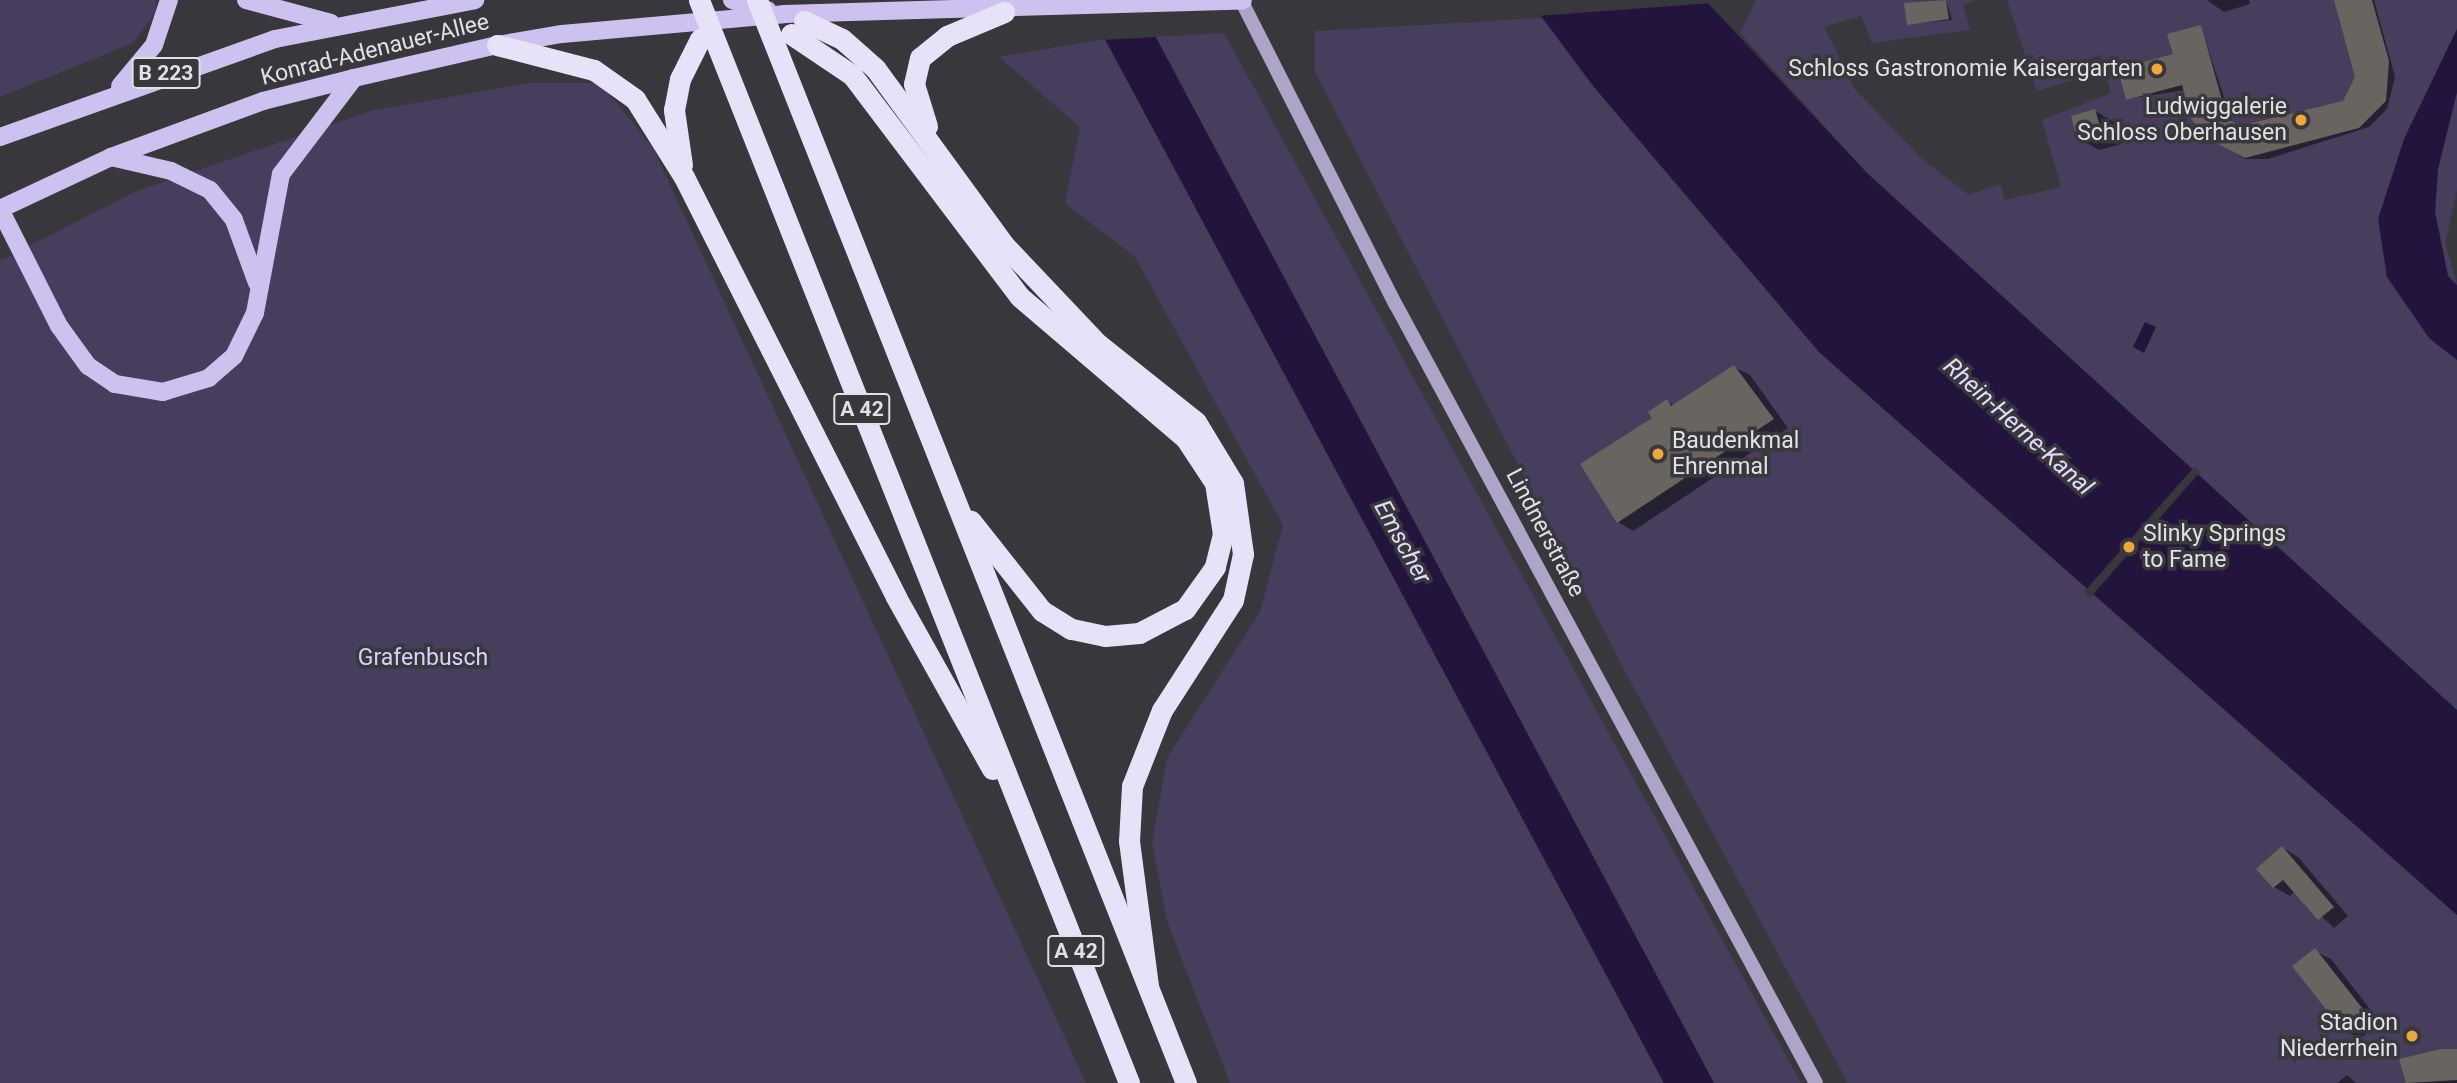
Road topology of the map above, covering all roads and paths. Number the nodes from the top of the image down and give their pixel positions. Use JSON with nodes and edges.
{"nodes":[{"id":1,"x":170,"y":0,"type":"edge"},
{"id":2,"x":246,"y":0,"type":"edge"},
{"id":3,"x":475,"y":0,"type":"edge"},
{"id":4,"x":699,"y":0,"type":"edge"},
{"id":5,"x":1242,"y":0,"type":"edge"},
{"id":6,"x":745,"y":1,"type":"edge"},
{"id":7,"x":1004,"y":12,"type":"junction"},
{"id":8,"x":797,"y":16,"type":"edge"},
{"id":9,"x":721,"y":19,"type":"junction"},
{"id":10,"x":338,"y":24,"type":"junction"},
{"id":11,"x":700,"y":39,"type":"joint"},
{"id":12,"x":497,"y":45,"type":"junction"},
{"id":13,"x":355,"y":78,"type":"junction"},
{"id":14,"x":115,"y":91,"type":"junction"},
{"id":15,"x":0,"y":136,"type":"edge"},
{"id":16,"x":111,"y":157,"type":"junction"},
{"id":17,"x":943,"y":160,"type":"junction"},
{"id":18,"x":684,"y":177,"type":"junction"},
{"id":19,"x":0,"y":209,"type":"edge"},
{"id":20,"x":258,"y":287,"type":"junction"},
{"id":21,"x":955,"y":500,"type":"junction"},
{"id":22,"x":1023,"y":818,"type":"junction"},
{"id":23,"x":1148,"y":986,"type":"junction"},
{"id":24,"x":1129,"y":1083,"type":"edge"},
{"id":25,"x":1186,"y":1083,"type":"edge"},
{"id":26,"x":1816,"y":1083,"type":"edge"}],
"edges":[{"from":1,"to":14,"type":"main road"},
{"from":2,"to":10,"type":"main road"},
{"from":3,"to":10,"type":"main road","name":"Konrad-Adenauer-Allee","number":"B 223"},
{"from":4,"to":22,"type":"highway","number":"A 42"},
{"from":5,"to":7,"type":"main road"},
{"from":5,"to":26,"type":"street","name":"Lindnerstraße"},
{"from":6,"to":8,"type":"main road"},
{"from":6,"to":9,"type":"main road"},
{"from":6,"to":21,"type":"highway","number":"A 42"},
{"from":7,"to":8,"type":"main road"},
{"from":7,"to":17,"type":"highway"},
{"from":8,"to":9,"type":"main road"},
{"from":8,"to":17,"type":"highway"},
{"from":8,"to":21,"type":"highway"},
{"from":9,"to":11,"type":"main road"},
{"from":9,"to":12,"type":"main road","name":"Konrad-Adenauer-Allee","number":"B 223"},
{"from":10,"to":14,"type":"main road","name":"Konrad-Adenauer-Allee","number":"B 223"},
{"from":11,"to":18,"type":"highway"},
{"from":12,"to":13,"type":"main road","name":"Konrad-Adenauer-Allee","number":"B 223"},
{"from":12,"to":18,"type":"highway"},
{"from":13,"to":16,"type":"main road","name":"Konrad-Adenauer-Allee","number":"B 223"},
{"from":13,"to":20,"type":"main road"},
{"from":14,"to":15,"type":"main road","name":"Konrad-Adenauer-Allee","number":"B 223"},
{"from":16,"to":19,"type":"main road","name":"Konrad-Adenauer-Allee","number":"B 223"},
{"from":16,"to":20,"type":"main road"},
{"from":17,"to":23,"type":"highway"},
{"from":18,"to":22,"type":"highway"},
{"from":19,"to":20,"type":"main road"},
{"from":21,"to":23,"type":"highway","number":"A 42"},
{"from":22,"to":24,"type":"highway","number":"A 42"},
{"from":23,"to":25,"type":"highway","number":"A 42"}]}
